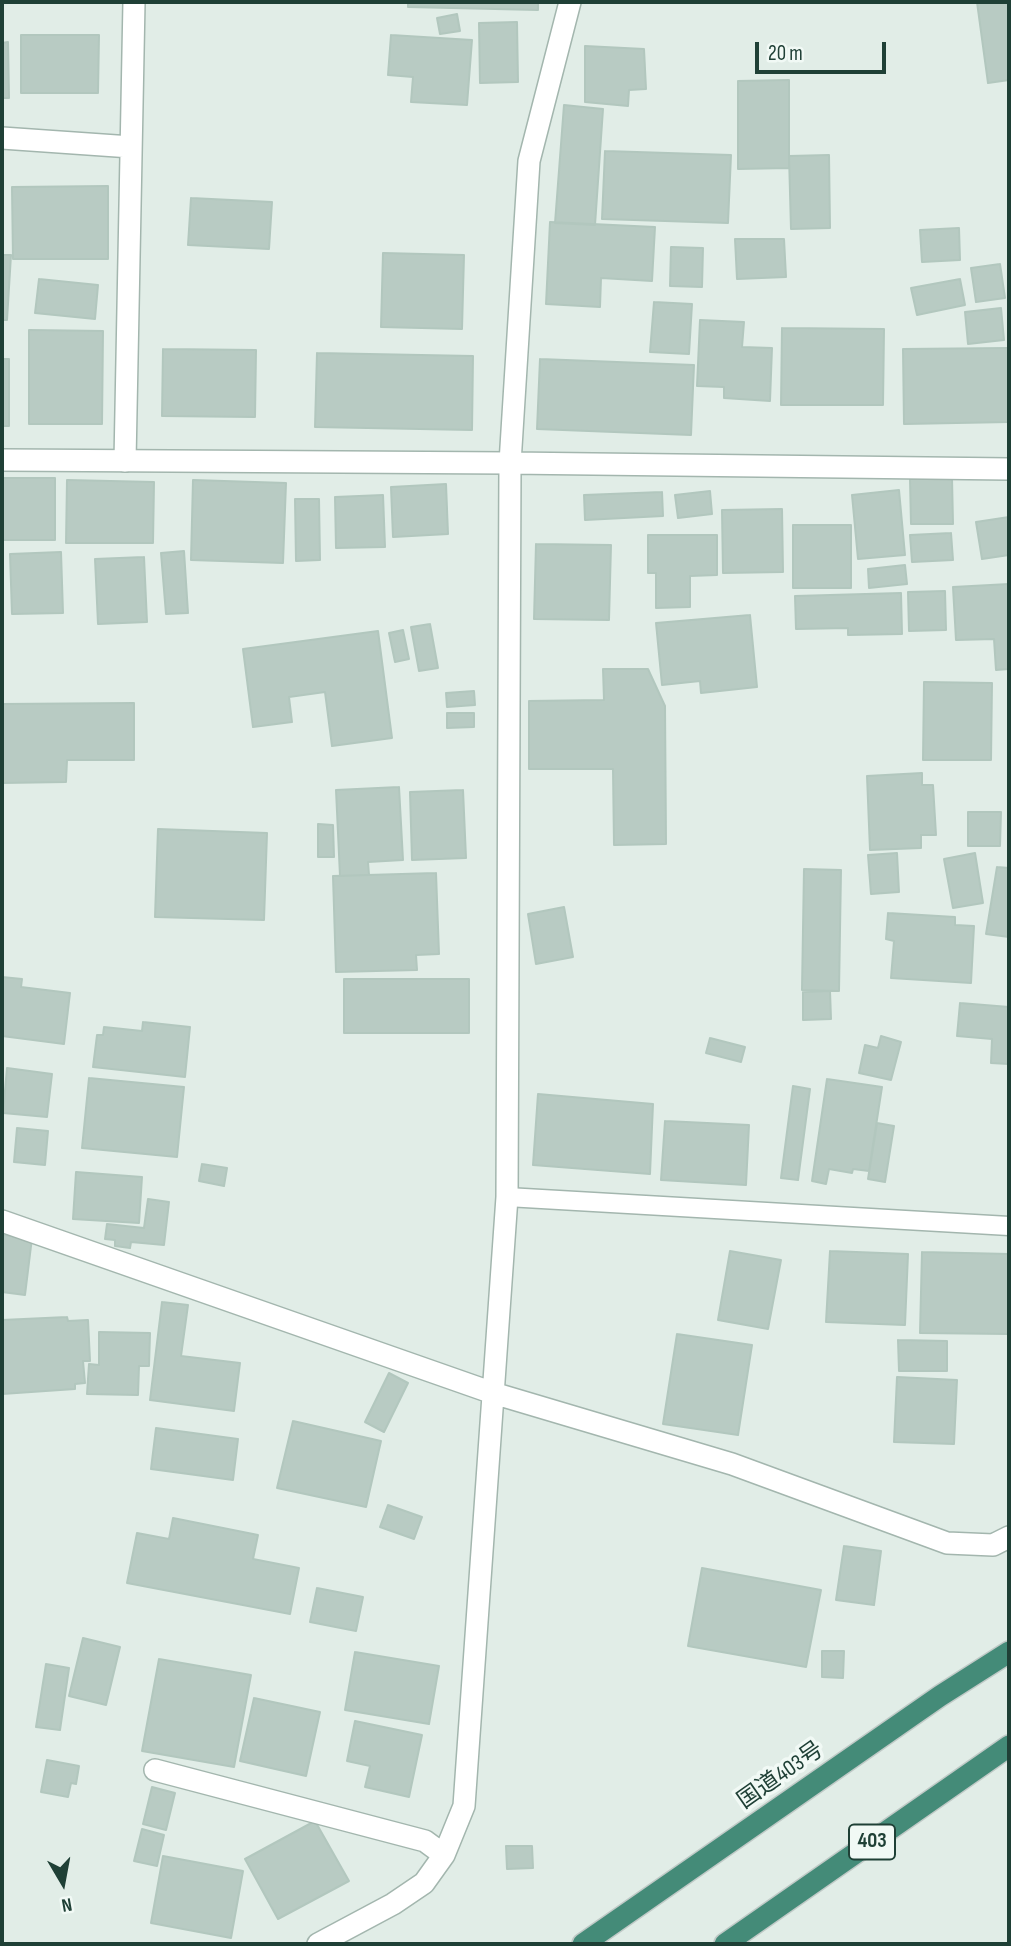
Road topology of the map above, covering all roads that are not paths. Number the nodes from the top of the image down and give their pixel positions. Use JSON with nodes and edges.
{"nodes":[{"id":1,"x":134,"y":2,"type":"edge"},
{"id":2,"x":570,"y":2,"type":"edge"},
{"id":3,"x":2,"y":138,"type":"edge"},
{"id":4,"x":131,"y":147,"type":"junction"},
{"id":5,"x":2,"y":460,"type":"edge"},
{"id":6,"x":125,"y":461,"type":"junction"},
{"id":7,"x":510,"y":463,"type":"junction"},
{"id":8,"x":1009,"y":468,"type":"edge"},
{"id":9,"x":507,"y":1197,"type":"junction"},
{"id":10,"x":2,"y":1222,"type":"edge"},
{"id":11,"x":1009,"y":1226,"type":"edge"},
{"id":12,"x":494,"y":1392,"type":"junction"},
{"id":13,"x":1009,"y":1537,"type":"edge"},
{"id":14,"x":1009,"y":1652,"type":"edge"},
{"id":15,"x":1009,"y":1746,"type":"edge"},
{"id":16,"x":155,"y":1770,"type":"dead end"},
{"id":17,"x":444,"y":1855,"type":"junction"},
{"id":18,"x":318,"y":1944,"type":"edge"},
{"id":19,"x":583,"y":1944,"type":"edge"},
{"id":20,"x":725,"y":1944,"type":"edge"}],
"edges":[{"from":1,"to":4,"type":"street"},
{"from":2,"to":7,"type":"street"},
{"from":3,"to":4,"type":"street"},
{"from":4,"to":6,"type":"street"},
{"from":5,"to":6,"type":"street"},
{"from":6,"to":7,"type":"street"},
{"from":7,"to":8,"type":"street"},
{"from":7,"to":9,"type":"street"},
{"from":9,"to":11,"type":"lane"},
{"from":9,"to":12,"type":"street"},
{"from":10,"to":12,"type":"street"},
{"from":12,"to":13,"type":"street"},
{"from":12,"to":17,"type":"street"},
{"from":14,"to":19,"type":"highway","name":"国道403号"},
{"from":15,"to":20,"type":"highway","number":"403"},
{"from":16,"to":17,"type":"street"},
{"from":17,"to":18,"type":"street"}]}
